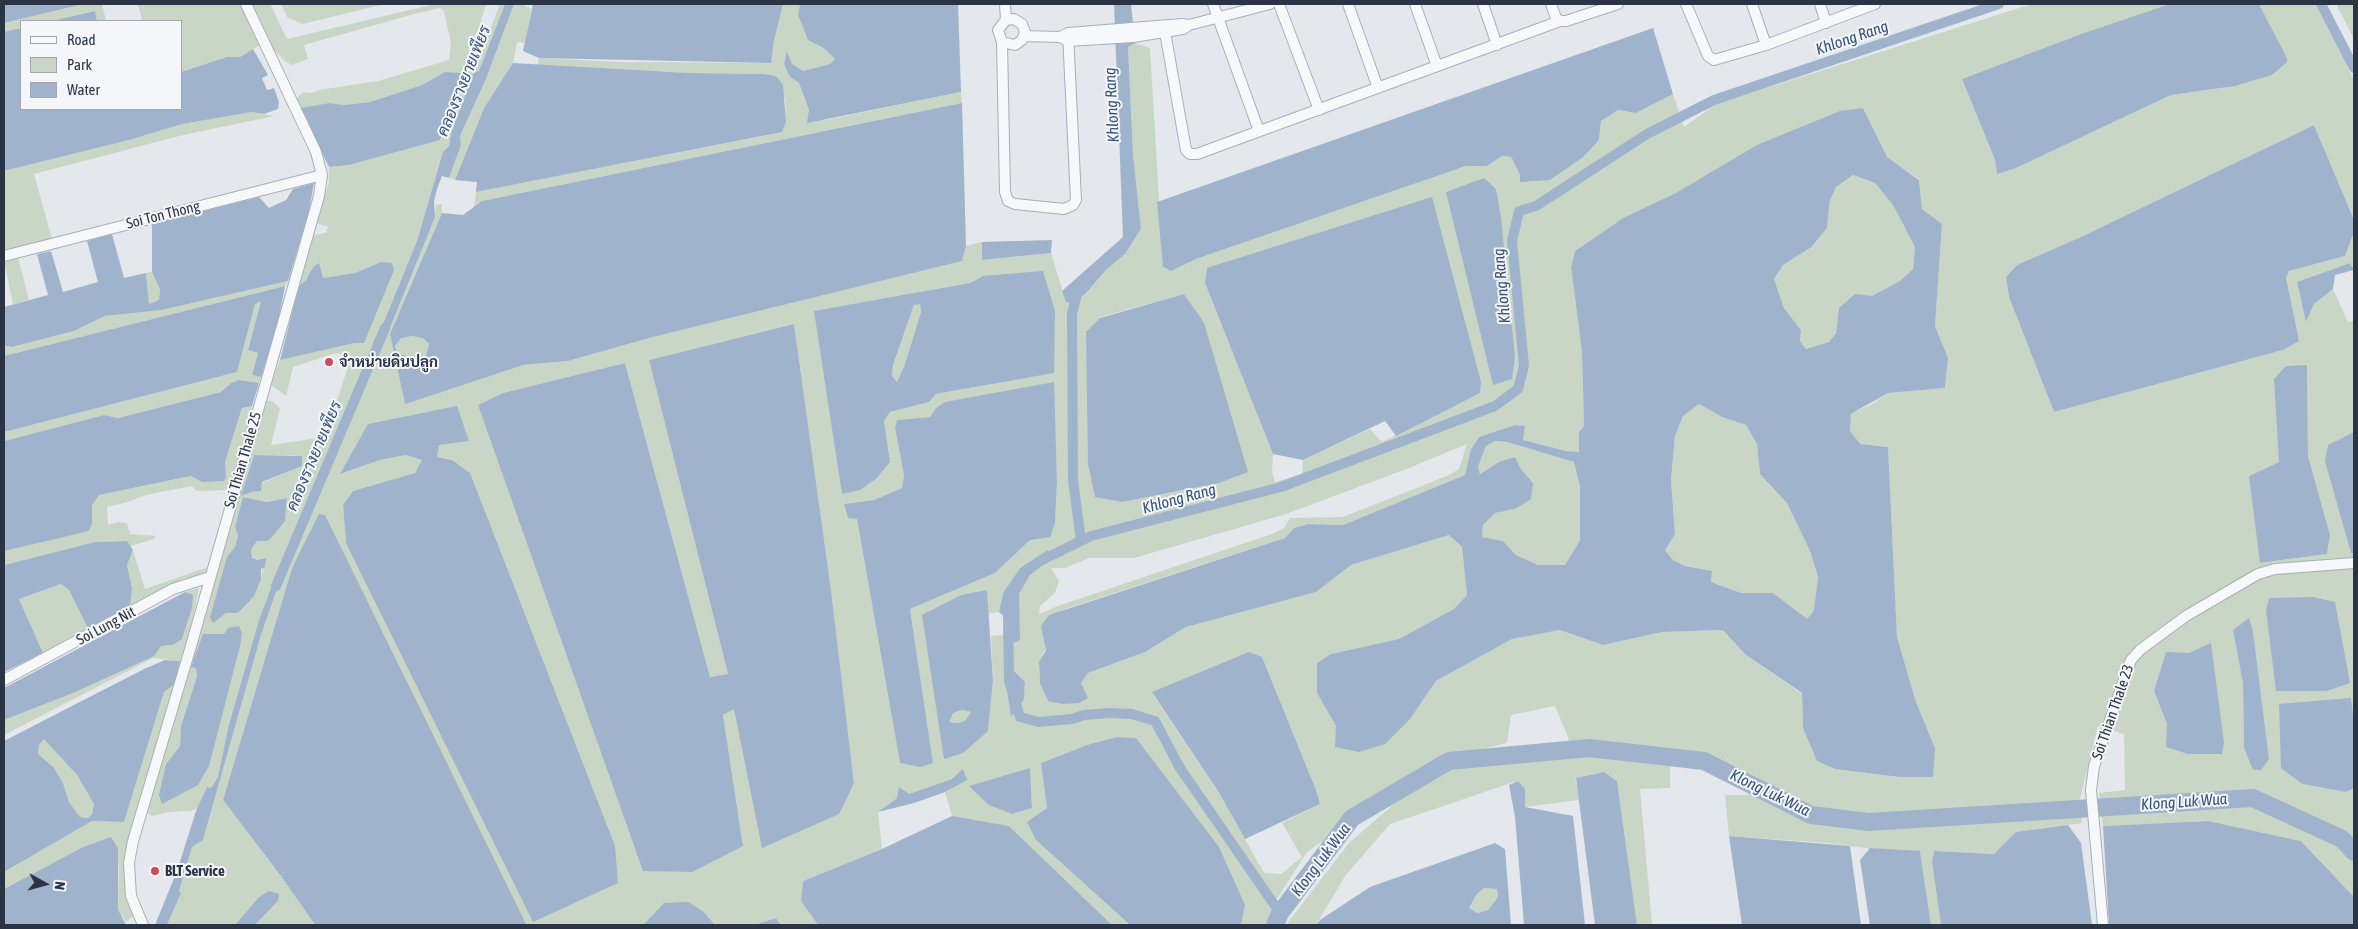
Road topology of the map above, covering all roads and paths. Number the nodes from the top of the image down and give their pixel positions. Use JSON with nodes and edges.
{"nodes":[{"id":1,"x":246,"y":4,"type":"edge"},
{"id":2,"x":1005,"y":4,"type":"edge"},
{"id":3,"x":1213,"y":4,"type":"edge"},
{"id":4,"x":1270,"y":4,"type":"edge"},
{"id":5,"x":1279,"y":4,"type":"edge"},
{"id":6,"x":1348,"y":4,"type":"edge"},
{"id":7,"x":1415,"y":4,"type":"edge"},
{"id":8,"x":1483,"y":4,"type":"edge"},
{"id":9,"x":1551,"y":4,"type":"edge"},
{"id":10,"x":1618,"y":4,"type":"edge"},
{"id":11,"x":1686,"y":4,"type":"edge"},
{"id":12,"x":1752,"y":4,"type":"edge"},
{"id":13,"x":1820,"y":4,"type":"edge"},
{"id":14,"x":1875,"y":4,"type":"edge"},
{"id":15,"x":1218,"y":18,"type":"junction"},
{"id":16,"x":1006,"y":20,"type":"junction"},
{"id":17,"x":1560,"y":22,"type":"junction"},
{"id":18,"x":1826,"y":23,"type":"junction"},
{"id":19,"x":1188,"y":25,"type":"junction"},
{"id":20,"x":1133,"y":32,"type":"junction"},
{"id":21,"x":1165,"y":32,"type":"junction"},
{"id":22,"x":1024,"y":36,"type":"junction"},
{"id":23,"x":1065,"y":37,"type":"junction"},
{"id":24,"x":1002,"y":42,"type":"junction"},
{"id":25,"x":1497,"y":45,"type":"junction"},
{"id":26,"x":1766,"y":45,"type":"junction"},
{"id":27,"x":1438,"y":66,"type":"junction"},
{"id":28,"x":1378,"y":88,"type":"junction"},
{"id":29,"x":1319,"y":110,"type":"junction"},
{"id":30,"x":1259,"y":132,"type":"junction"},
{"id":31,"x":322,"y":175,"type":"junction"},
{"id":32,"x":4,"y":256,"type":"edge"},
{"id":33,"x":2354,"y":563,"type":"edge"},
{"id":34,"x":210,"y":578,"type":"junction"},
{"id":35,"x":4,"y":680,"type":"edge"},
{"id":36,"x":143,"y":925,"type":"edge"},
{"id":37,"x":2103,"y":925,"type":"edge"}],
"edges":[{"from":1,"to":31,"type":"street","name":"Soi Thian Thale 25"},
{"from":2,"to":16,"type":"street"},
{"from":3,"to":15,"type":"street"},
{"from":4,"to":15,"type":"street"},
{"from":5,"to":29,"type":"street"},
{"from":6,"to":28,"type":"street"},
{"from":7,"to":27,"type":"street"},
{"from":8,"to":25,"type":"street"},
{"from":9,"to":17,"type":"street"},
{"from":10,"to":17,"type":"street"},
{"from":11,"to":26,"type":"street"},
{"from":12,"to":26,"type":"street"},
{"from":13,"to":18,"type":"street"},
{"from":14,"to":18,"type":"street"},
{"from":15,"to":19,"type":"street"},
{"from":15,"to":30,"type":"street"},
{"from":16,"to":22,"type":"street"},
{"from":16,"to":24,"type":"street"},
{"from":17,"to":25,"type":"street"},
{"from":18,"to":26,"type":"street"},
{"from":19,"to":20,"type":"street"},
{"from":19,"to":21,"type":"street"},
{"from":20,"to":21,"type":"street"},
{"from":20,"to":23,"type":"street"},
{"from":21,"to":30,"type":"street"},
{"from":22,"to":23,"type":"street"},
{"from":22,"to":24,"type":"street"},
{"from":23,"to":24,"type":"street"},
{"from":25,"to":27,"type":"street"},
{"from":27,"to":28,"type":"street"},
{"from":28,"to":29,"type":"street"},
{"from":29,"to":30,"type":"street"},
{"from":31,"to":32,"type":"street","name":"Soi Ton Thong"},
{"from":31,"to":34,"type":"street","name":"Soi Thian Thale 25"},
{"from":33,"to":37,"type":"street","name":"Soi Thian Thale 23"},
{"from":34,"to":35,"type":"street","name":"Soi Lung Nit"},
{"from":34,"to":36,"type":"street","name":"Soi Thian Thale 25"}]}
